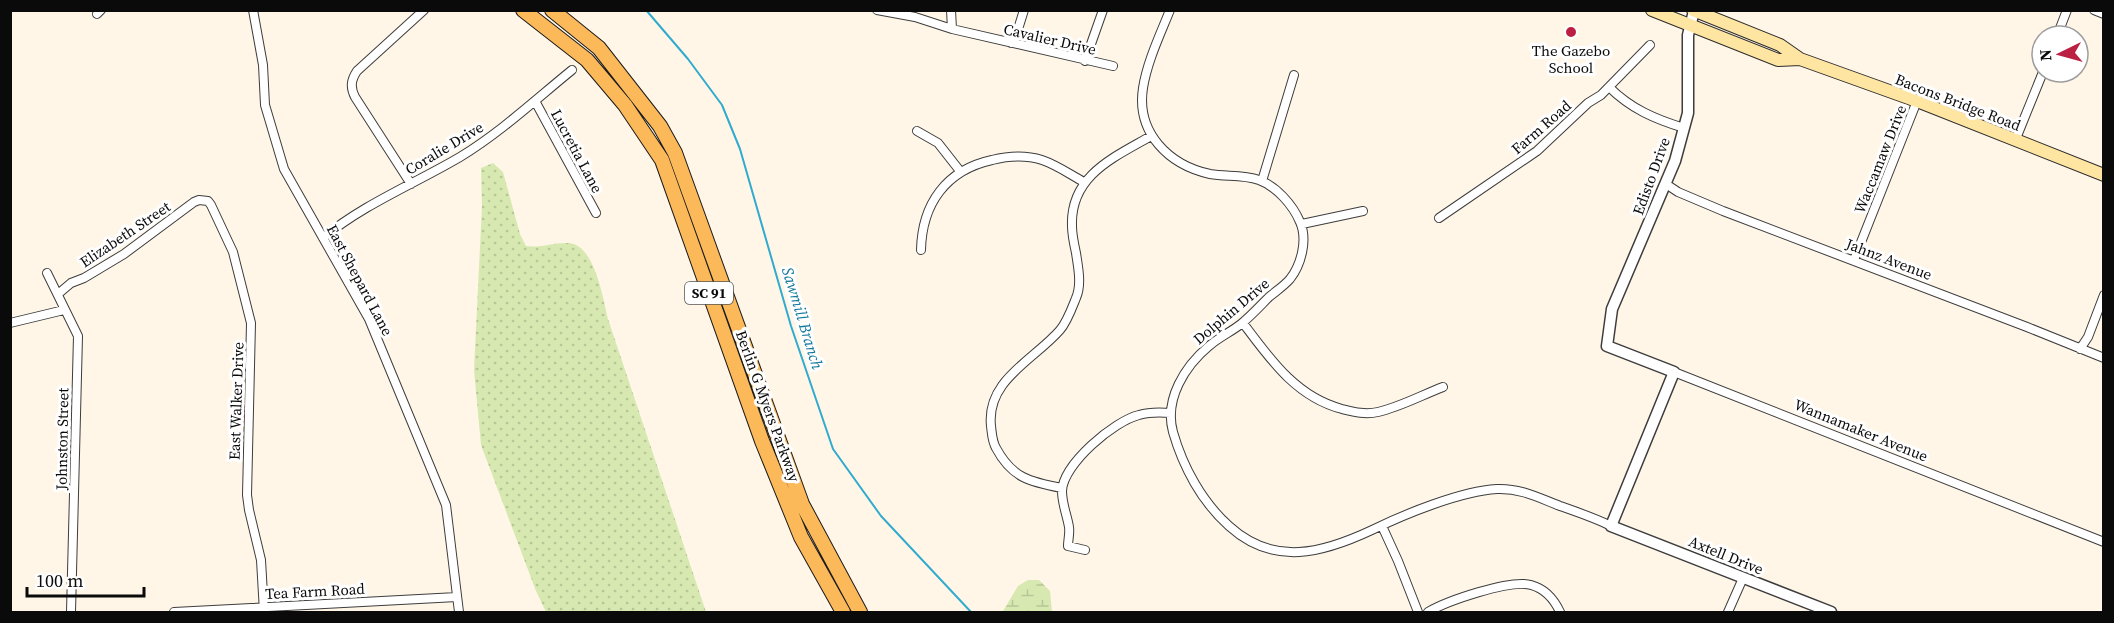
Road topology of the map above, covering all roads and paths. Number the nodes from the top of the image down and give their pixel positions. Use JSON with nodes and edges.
{"nodes":[{"id":1,"x":253,"y":10,"type":"edge"},
{"id":2,"x":424,"y":10,"type":"edge"},
{"id":3,"x":523,"y":10,"type":"edge"},
{"id":4,"x":552,"y":10,"type":"edge"},
{"id":5,"x":877,"y":10,"type":"edge"},
{"id":6,"x":951,"y":10,"type":"edge"},
{"id":7,"x":1024,"y":10,"type":"edge"},
{"id":8,"x":1103,"y":10,"type":"edge"},
{"id":9,"x":1170,"y":10,"type":"edge"},
{"id":10,"x":1652,"y":10,"type":"edge"},
{"id":11,"x":2094,"y":10,"type":"edge"},
{"id":12,"x":1694,"y":11,"type":"edge"},
{"id":13,"x":2103,"y":14,"type":"edge"},
{"id":14,"x":1690,"y":26,"type":"junction"},
{"id":15,"x":952,"y":29,"type":"junction"},
{"id":16,"x":1011,"y":43,"type":"junction"},
{"id":17,"x":1650,"y":45,"type":"dead end"},
{"id":18,"x":1800,"y":59,"type":"junction"},
{"id":19,"x":1085,"y":61,"type":"junction"},
{"id":20,"x":1113,"y":66,"type":"dead end"},
{"id":21,"x":572,"y":70,"type":"dead end"},
{"id":22,"x":1294,"y":75,"type":"dead end"},
{"id":23,"x":2038,"y":84,"type":"edge"},
{"id":24,"x":1610,"y":87,"type":"junction"},
{"id":25,"x":535,"y":101,"type":"junction"},
{"id":26,"x":1917,"y":101,"type":"junction"},
{"id":27,"x":1684,"y":128,"type":"junction"},
{"id":28,"x":917,"y":131,"type":"dead end"},
{"id":29,"x":1151,"y":136,"type":"junction"},
{"id":30,"x":2015,"y":141,"type":"junction"},
{"id":31,"x":675,"y":153,"type":"junction"},
{"id":32,"x":662,"y":160,"type":"junction"},
{"id":33,"x":960,"y":171,"type":"junction"},
{"id":34,"x":2103,"y":175,"type":"edge"},
{"id":35,"x":1262,"y":181,"type":"junction"},
{"id":36,"x":1084,"y":182,"type":"junction"},
{"id":37,"x":411,"y":184,"type":"junction"},
{"id":38,"x":1666,"y":184,"type":"junction"},
{"id":39,"x":208,"y":201,"type":"joint"},
{"id":40,"x":1363,"y":211,"type":"dead end"},
{"id":41,"x":596,"y":213,"type":"dead end"},
{"id":42,"x":1439,"y":218,"type":"dead end"},
{"id":43,"x":1302,"y":224,"type":"junction"},
{"id":44,"x":323,"y":238,"type":"junction"},
{"id":45,"x":921,"y":250,"type":"dead end"},
{"id":46,"x":1854,"y":260,"type":"junction"},
{"id":47,"x":47,"y":273,"type":"dead end"},
{"id":48,"x":58,"y":294,"type":"junction"},
{"id":49,"x":2103,"y":295,"type":"edge"},
{"id":50,"x":64,"y":310,"type":"junction"},
{"id":51,"x":10,"y":323,"type":"edge"},
{"id":52,"x":1243,"y":323,"type":"junction"},
{"id":53,"x":1606,"y":346,"type":"joint"},
{"id":54,"x":2080,"y":349,"type":"junction"},
{"id":55,"x":2103,"y":358,"type":"edge"},
{"id":56,"x":1674,"y":372,"type":"junction"},
{"id":57,"x":1443,"y":387,"type":"dead end"},
{"id":58,"x":1171,"y":413,"type":"junction"},
{"id":59,"x":1062,"y":488,"type":"junction"},
{"id":60,"x":1382,"y":526,"type":"junction"},
{"id":61,"x":1611,"y":526,"type":"junction"},
{"id":62,"x":2103,"y":542,"type":"edge"},
{"id":63,"x":1085,"y":550,"type":"dead end"},
{"id":64,"x":1743,"y":578,"type":"junction"},
{"id":65,"x":457,"y":597,"type":"junction"},
{"id":66,"x":264,"y":610,"type":"edge"},
{"id":67,"x":71,"y":612,"type":"edge"},
{"id":68,"x":174,"y":612,"type":"edge"},
{"id":69,"x":459,"y":612,"type":"edge"},
{"id":70,"x":843,"y":612,"type":"edge"},
{"id":71,"x":860,"y":612,"type":"edge"},
{"id":72,"x":1418,"y":612,"type":"edge"},
{"id":73,"x":1428,"y":612,"type":"edge"},
{"id":74,"x":1560,"y":612,"type":"edge"},
{"id":75,"x":1728,"y":612,"type":"edge"},
{"id":76,"x":1830,"y":612,"type":"edge"}],
"edges":[{"from":1,"to":44,"type":"street","name":"East Shepard Lane"},
{"from":2,"to":37,"type":"street"},
{"from":3,"to":32,"type":"main road","name":"Berlin G Myers Parkway","number":"SC 91"},
{"from":4,"to":31,"type":"main road","name":"Berlin G Myers Parkway","number":"SC 91"},
{"from":5,"to":15,"type":"street","name":"Cavalier Drive"},
{"from":6,"to":15,"type":"street"},
{"from":7,"to":16,"type":"street"},
{"from":8,"to":19,"type":"street"},
{"from":9,"to":29,"type":"street"},
{"from":10,"to":14,"type":"main road","name":"Bacons Bridge Road"},
{"from":11,"to":13,"type":"street"},
{"from":12,"to":14,"type":"street","name":"Edisto Drive"},
{"from":12,"to":18,"type":"main road","name":"Bacons Bridge Road"},
{"from":14,"to":18,"type":"main road","name":"Bacons Bridge Road"},
{"from":14,"to":27,"type":"street","name":"Edisto Drive"},
{"from":15,"to":16,"type":"street","name":"Cavalier Drive"},
{"from":16,"to":19,"type":"street","name":"Cavalier Drive"},
{"from":17,"to":24,"type":"street","name":"Farm Road"},
{"from":18,"to":26,"type":"main road","name":"Bacons Bridge Road"},
{"from":19,"to":20,"type":"street","name":"Cavalier Drive"},
{"from":21,"to":25,"type":"street","name":"Coralie Drive"},
{"from":22,"to":35,"type":"street"},
{"from":23,"to":30,"type":"street"},
{"from":24,"to":27,"type":"street"},
{"from":24,"to":42,"type":"street","name":"Farm Road"},
{"from":25,"to":37,"type":"street","name":"Coralie Drive"},
{"from":25,"to":41,"type":"street","name":"Lucretia Lane"},
{"from":26,"to":30,"type":"main road","name":"Bacons Bridge Road"},
{"from":26,"to":46,"type":"street","name":"Waccamaw Drive"},
{"from":27,"to":38,"type":"street","name":"Edisto Drive"},
{"from":28,"to":33,"type":"street"},
{"from":29,"to":35,"type":"street"},
{"from":29,"to":36,"type":"street"},
{"from":30,"to":34,"type":"main road","name":"Bacons Bridge Road"},
{"from":31,"to":32,"type":"main road"},
{"from":31,"to":71,"type":"main road","name":"Berlin G Myers Parkway","number":"SC 91"},
{"from":32,"to":70,"type":"main road","name":"Berlin G Myers Parkway","number":"SC 91"},
{"from":33,"to":36,"type":"street"},
{"from":33,"to":45,"type":"street"},
{"from":35,"to":43,"type":"street"},
{"from":36,"to":59,"type":"street"},
{"from":37,"to":44,"type":"street","name":"Coralie Drive"},
{"from":38,"to":46,"type":"street","name":"Jahnz Avenue"},
{"from":38,"to":53,"type":"street","name":"Edisto Drive"},
{"from":39,"to":48,"type":"street","name":"Elizabeth Street"},
{"from":39,"to":66,"type":"street","name":"East Walker Drive"},
{"from":40,"to":43,"type":"street"},
{"from":43,"to":52,"type":"street","name":"Dolphin Drive"},
{"from":44,"to":65,"type":"street","name":"East Shepard Lane"},
{"from":46,"to":54,"type":"street","name":"Jahnz Avenue"},
{"from":47,"to":48,"type":"street","name":"Johnston Street"},
{"from":48,"to":50,"type":"street","name":"Johnston Street"},
{"from":49,"to":54,"type":"street"},
{"from":50,"to":51,"type":"street"},
{"from":50,"to":67,"type":"street","name":"Johnston Street"},
{"from":52,"to":57,"type":"street"},
{"from":52,"to":58,"type":"street","name":"Dolphin Drive"},
{"from":53,"to":56,"type":"street","name":"Wannamaker Avenue"},
{"from":54,"to":55,"type":"street","name":"Jahnz Avenue"},
{"from":56,"to":61,"type":"street"},
{"from":56,"to":62,"type":"street","name":"Wannamaker Avenue"},
{"from":58,"to":59,"type":"street"},
{"from":58,"to":60,"type":"street","name":"Dolphin Drive"},
{"from":59,"to":63,"type":"street"},
{"from":60,"to":61,"type":"street","name":"Dolphin Drive"},
{"from":60,"to":72,"type":"street"},
{"from":61,"to":64,"type":"street","name":"Axtell Drive"},
{"from":64,"to":75,"type":"street"},
{"from":64,"to":76,"type":"street","name":"Axtell Drive"},
{"from":65,"to":66,"type":"street","name":"Tea Farm Road"},
{"from":65,"to":69,"type":"street","name":"East Shepard Lane"},
{"from":66,"to":68,"type":"street","name":"Tea Farm Road"},
{"from":73,"to":74,"type":"street"}]}
